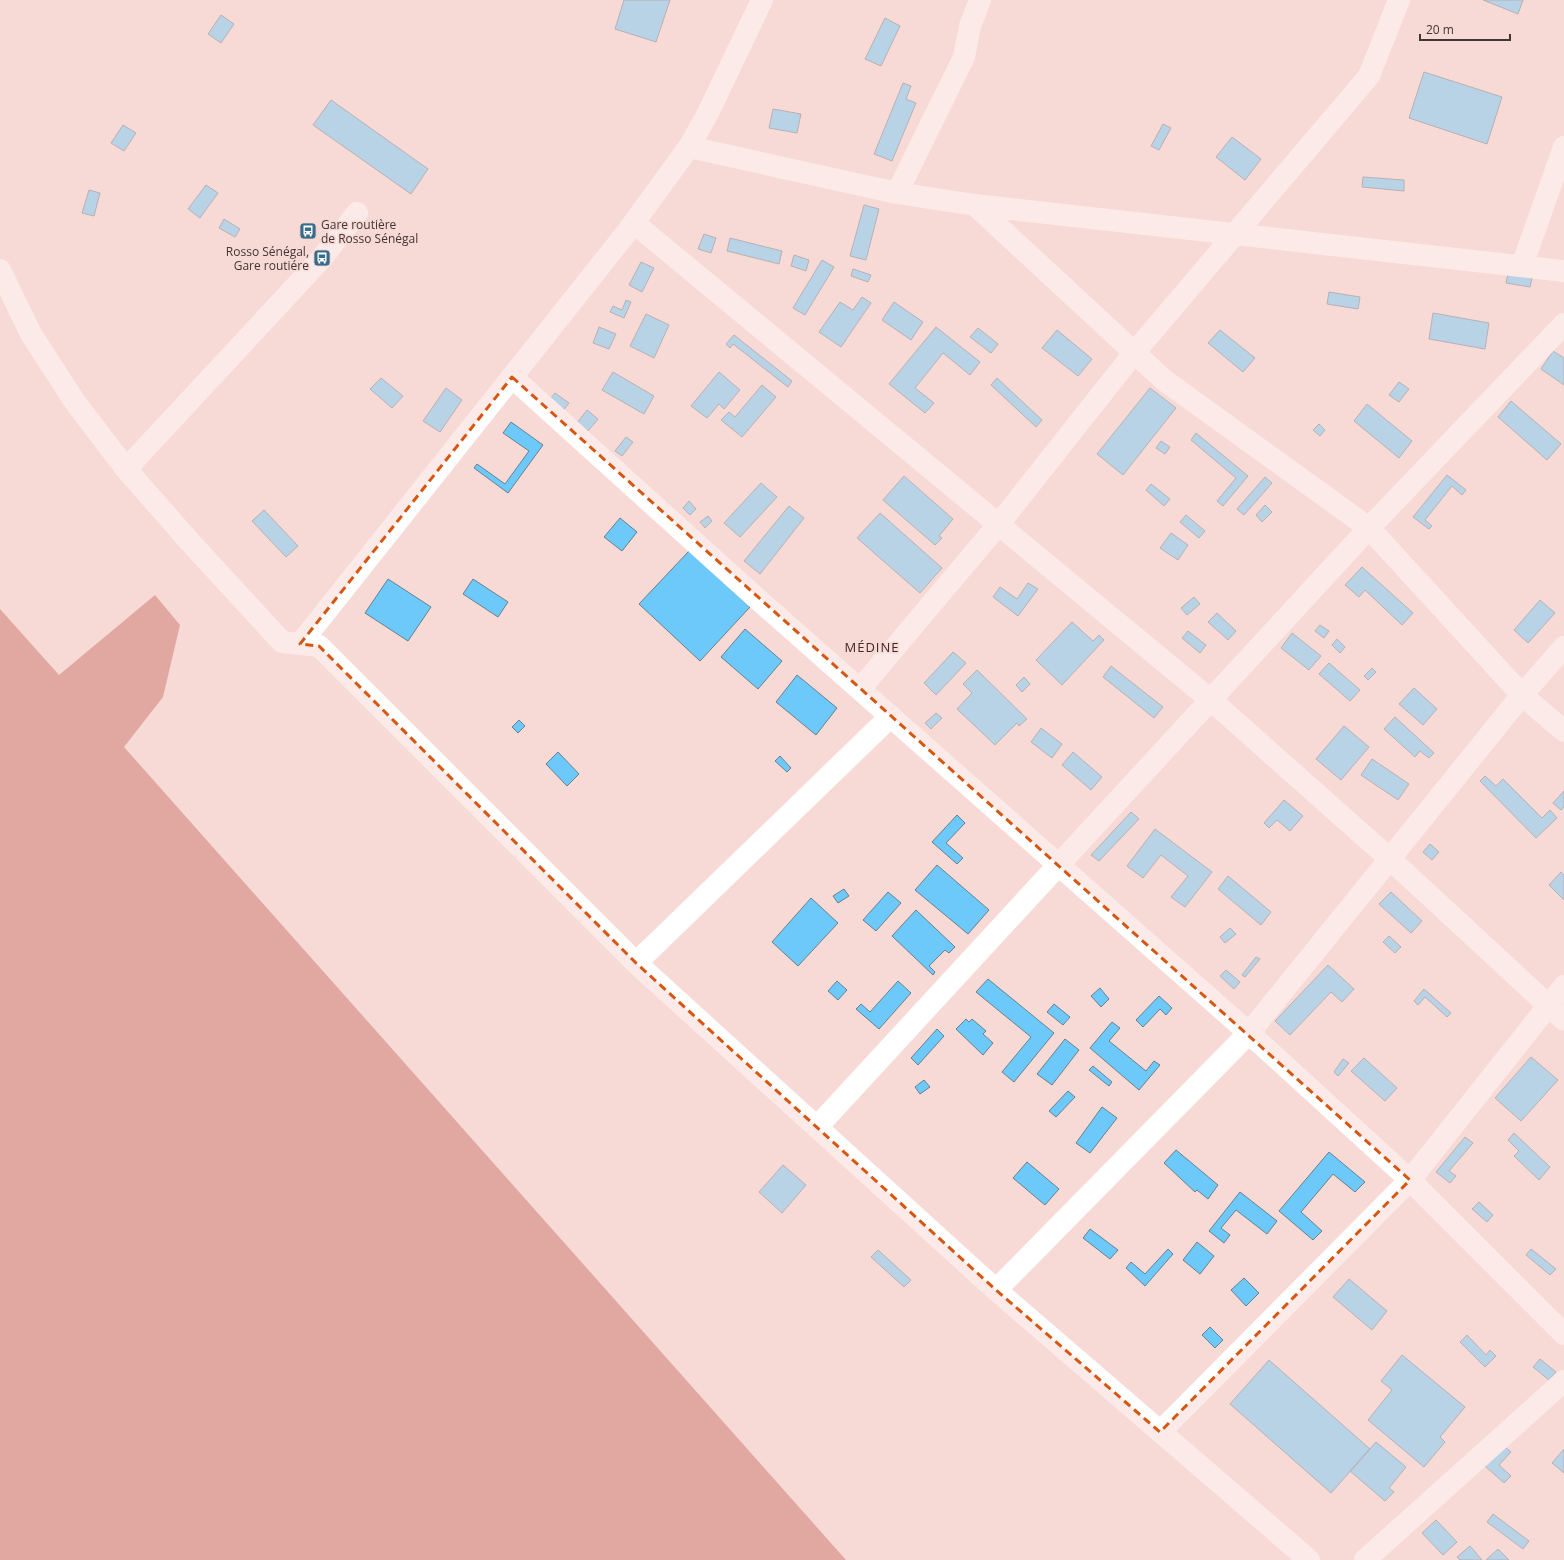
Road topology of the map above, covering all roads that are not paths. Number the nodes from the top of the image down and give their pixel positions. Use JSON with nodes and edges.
{"nodes":[{"id":1,"x":762,"y":0,"type":"edge"},
{"id":2,"x":980,"y":0,"type":"edge"},
{"id":3,"x":1399,"y":0,"type":"edge"},
{"id":4,"x":689,"y":147,"type":"junction"},
{"id":5,"x":1564,"y":147,"type":"edge"},
{"id":6,"x":897,"y":193,"type":"junction"},
{"id":7,"x":975,"y":205,"type":"junction"},
{"id":8,"x":357,"y":214,"type":"dead end"},
{"id":9,"x":634,"y":223,"type":"junction"},
{"id":10,"x":1234,"y":234,"type":"junction"},
{"id":11,"x":1522,"y":266,"type":"junction"},
{"id":12,"x":0,"y":270,"type":"edge"},
{"id":13,"x":1564,"y":271,"type":"edge"},
{"id":14,"x":1564,"y":324,"type":"edge"},
{"id":15,"x":1134,"y":353,"type":"junction"},
{"id":16,"x":512,"y":377,"type":"junction"},
{"id":17,"x":126,"y":469,"type":"junction"},
{"id":18,"x":998,"y":525,"type":"junction"},
{"id":19,"x":1369,"y":528,"type":"junction"},
{"id":20,"x":300,"y":644,"type":"junction"},
{"id":21,"x":1564,"y":646,"type":"edge"},
{"id":22,"x":860,"y":689,"type":"junction"},
{"id":23,"x":1522,"y":695,"type":"junction"},
{"id":24,"x":1212,"y":701,"type":"junction"},
{"id":25,"x":891,"y":716,"type":"junction"},
{"id":26,"x":1564,"y":731,"type":"edge"},
{"id":27,"x":1390,"y":859,"type":"junction"},
{"id":28,"x":1058,"y":865,"type":"junction"},
{"id":29,"x":636,"y":963,"type":"junction"},
{"id":30,"x":1564,"y":986,"type":"edge"},
{"id":31,"x":1548,"y":1006,"type":"junction"},
{"id":32,"x":1564,"y":1020,"type":"edge"},
{"id":33,"x":1249,"y":1033,"type":"junction"},
{"id":34,"x":817,"y":1127,"type":"junction"},
{"id":35,"x":1410,"y":1180,"type":"junction"},
{"id":36,"x":996,"y":1290,"type":"junction"},
{"id":37,"x":1564,"y":1334,"type":"edge"},
{"id":38,"x":1564,"y":1381,"type":"edge"},
{"id":39,"x":1160,"y":1432,"type":"junction"},
{"id":40,"x":1309,"y":1560,"type":"edge"},
{"id":41,"x":1365,"y":1560,"type":"edge"}],
"edges":[{"from":1,"to":4,"type":"main road"},
{"from":2,"to":6,"type":"main road"},
{"from":3,"to":10,"type":"main road"},
{"from":4,"to":6,"type":"main road"},
{"from":4,"to":9,"type":"main road"},
{"from":5,"to":11,"type":"main road"},
{"from":6,"to":7,"type":"main road"},
{"from":7,"to":10,"type":"main road"},
{"from":7,"to":15,"type":"main road"},
{"from":8,"to":17,"type":"main road"},
{"from":9,"to":16,"type":"main road"},
{"from":9,"to":18,"type":"main road"},
{"from":10,"to":11,"type":"main road"},
{"from":10,"to":15,"type":"main road"},
{"from":11,"to":13,"type":"main road"},
{"from":12,"to":17,"type":"main road"},
{"from":14,"to":19,"type":"main road"},
{"from":15,"to":18,"type":"main road"},
{"from":15,"to":19,"type":"main road"},
{"from":16,"to":20,"type":"main road"},
{"from":16,"to":22,"type":"main road"},
{"from":17,"to":20,"type":"main road"},
{"from":18,"to":22,"type":"main road"},
{"from":18,"to":24,"type":"main road"},
{"from":19,"to":23,"type":"main road"},
{"from":19,"to":24,"type":"main road"},
{"from":20,"to":29,"type":"main road"},
{"from":21,"to":23,"type":"main road"},
{"from":22,"to":25,"type":"main road"},
{"from":23,"to":26,"type":"main road"},
{"from":23,"to":27,"type":"main road"},
{"from":24,"to":27,"type":"main road"},
{"from":24,"to":28,"type":"main road"},
{"from":25,"to":28,"type":"main road"},
{"from":25,"to":29,"type":"main road"},
{"from":27,"to":31,"type":"main road"},
{"from":27,"to":33,"type":"main road"},
{"from":28,"to":33,"type":"main road"},
{"from":28,"to":34,"type":"main road"},
{"from":29,"to":34,"type":"main road"},
{"from":30,"to":31,"type":"main road"},
{"from":31,"to":32,"type":"main road"},
{"from":31,"to":35,"type":"main road"},
{"from":33,"to":35,"type":"main road"},
{"from":33,"to":36,"type":"main road"},
{"from":34,"to":36,"type":"main road"},
{"from":35,"to":37,"type":"main road"},
{"from":35,"to":39,"type":"main road"},
{"from":36,"to":39,"type":"main road"},
{"from":38,"to":41,"type":"main road"},
{"from":39,"to":40,"type":"main road"}]}
